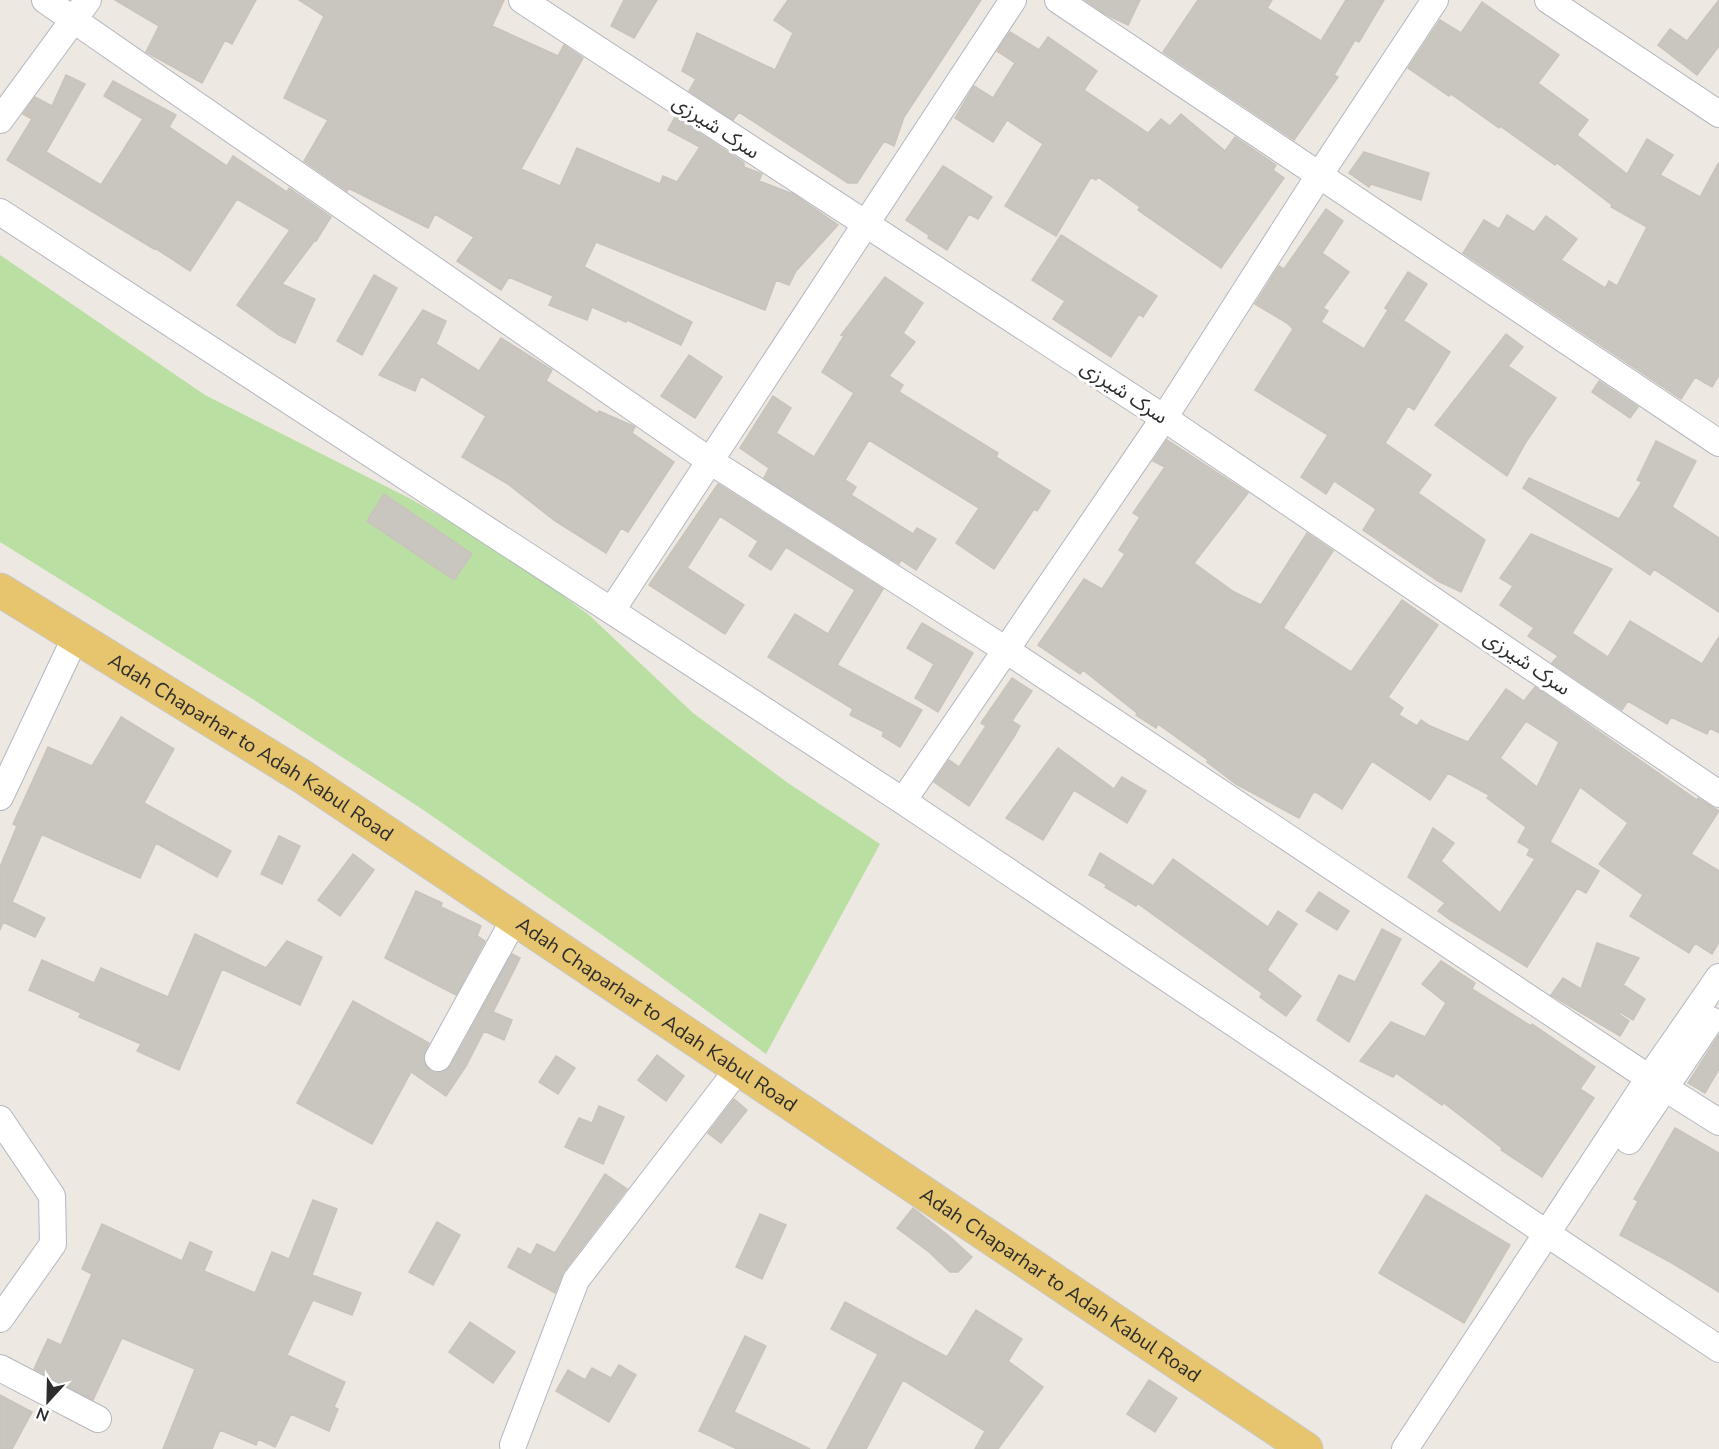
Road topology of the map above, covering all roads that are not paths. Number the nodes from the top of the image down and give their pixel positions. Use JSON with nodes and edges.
{"nodes":[{"id":1,"x":45,"y":0,"type":"edge"},
{"id":2,"x":522,"y":0,"type":"edge"},
{"id":3,"x":1013,"y":0,"type":"edge"},
{"id":4,"x":1058,"y":0,"type":"edge"},
{"id":5,"x":1435,"y":0,"type":"edge"},
{"id":6,"x":1548,"y":0,"type":"edge"},
{"id":7,"x":81,"y":10,"type":"edge"},
{"id":8,"x":1719,"y":114,"type":"edge"},
{"id":9,"x":0,"y":120,"type":"edge"},
{"id":10,"x":1320,"y":174,"type":"junction"},
{"id":11,"x":0,"y":212,"type":"edge"},
{"id":12,"x":866,"y":225,"type":"junction"},
{"id":13,"x":1164,"y":418,"type":"junction"},
{"id":14,"x":1719,"y":443,"type":"edge"},
{"id":15,"x":710,"y":461,"type":"junction"},
{"id":16,"x":0,"y":590,"type":"edge"},
{"id":17,"x":612,"y":610,"type":"junction"},
{"id":18,"x":76,"y":636,"type":"junction"},
{"id":19,"x":1006,"y":650,"type":"junction"},
{"id":20,"x":1719,"y":794,"type":"edge"},
{"id":21,"x":0,"y":797,"type":"edge"},
{"id":22,"x":903,"y":801,"type":"junction"},
{"id":23,"x":515,"y":918,"type":"junction"},
{"id":24,"x":1719,"y":977,"type":"edge"},
{"id":25,"x":1719,"y":1007,"type":"edge"},
{"id":26,"x":438,"y":1058,"type":"dead end"},
{"id":27,"x":739,"y":1068,"type":"junction"},
{"id":28,"x":1657,"y":1083,"type":"junction"},
{"id":29,"x":0,"y":1119,"type":"edge"},
{"id":30,"x":1719,"y":1122,"type":"edge"},
{"id":31,"x":1554,"y":1238,"type":"junction"},
{"id":32,"x":0,"y":1319,"type":"edge"},
{"id":33,"x":1719,"y":1349,"type":"edge"},
{"id":34,"x":0,"y":1368,"type":"edge"},
{"id":35,"x":98,"y":1419,"type":"dead end"},
{"id":36,"x":513,"y":1445,"type":"dead end"},
{"id":37,"x":1306,"y":1449,"type":"edge"},
{"id":38,"x":1405,"y":1449,"type":"edge"},
{"id":39,"x":1425,"y":1449,"type":"edge"}],
"edges":[{"from":1,"to":7,"type":"street"},
{"from":2,"to":12,"type":"street","name":"سرک شیرزی"},
{"from":3,"to":12,"type":"street"},
{"from":4,"to":10,"type":"street"},
{"from":5,"to":10,"type":"street"},
{"from":6,"to":8,"type":"street"},
{"from":7,"to":9,"type":"street"},
{"from":7,"to":15,"type":"street"},
{"from":10,"to":13,"type":"street"},
{"from":10,"to":14,"type":"street"},
{"from":11,"to":17,"type":"street"},
{"from":12,"to":13,"type":"street","name":"سرک شیرزی"},
{"from":12,"to":15,"type":"street"},
{"from":13,"to":19,"type":"street"},
{"from":13,"to":20,"type":"street","name":"سرک شیرزی"},
{"from":15,"to":17,"type":"street"},
{"from":15,"to":19,"type":"street"},
{"from":16,"to":18,"type":"main road","name":"Adah Chaparhar to Adah Kabul Road"},
{"from":17,"to":22,"type":"street"},
{"from":18,"to":21,"type":"street"},
{"from":18,"to":23,"type":"main road","name":"Adah Chaparhar to Adah Kabul Road"},
{"from":19,"to":22,"type":"street"},
{"from":19,"to":28,"type":"street"},
{"from":22,"to":31,"type":"street"},
{"from":23,"to":26,"type":"street"},
{"from":23,"to":27,"type":"main road","name":"Adah Chaparhar to Adah Kabul Road"},
{"from":24,"to":28,"type":"street"},
{"from":25,"to":28,"type":"street"},
{"from":27,"to":36,"type":"street"},
{"from":27,"to":37,"type":"main road","name":"Adah Chaparhar to Adah Kabul Road"},
{"from":28,"to":30,"type":"street"},
{"from":28,"to":31,"type":"street"},
{"from":29,"to":32,"type":"street"},
{"from":31,"to":33,"type":"street"},
{"from":31,"to":38,"type":"street"},
{"from":31,"to":39,"type":"street"},
{"from":34,"to":35,"type":"street"}]}
